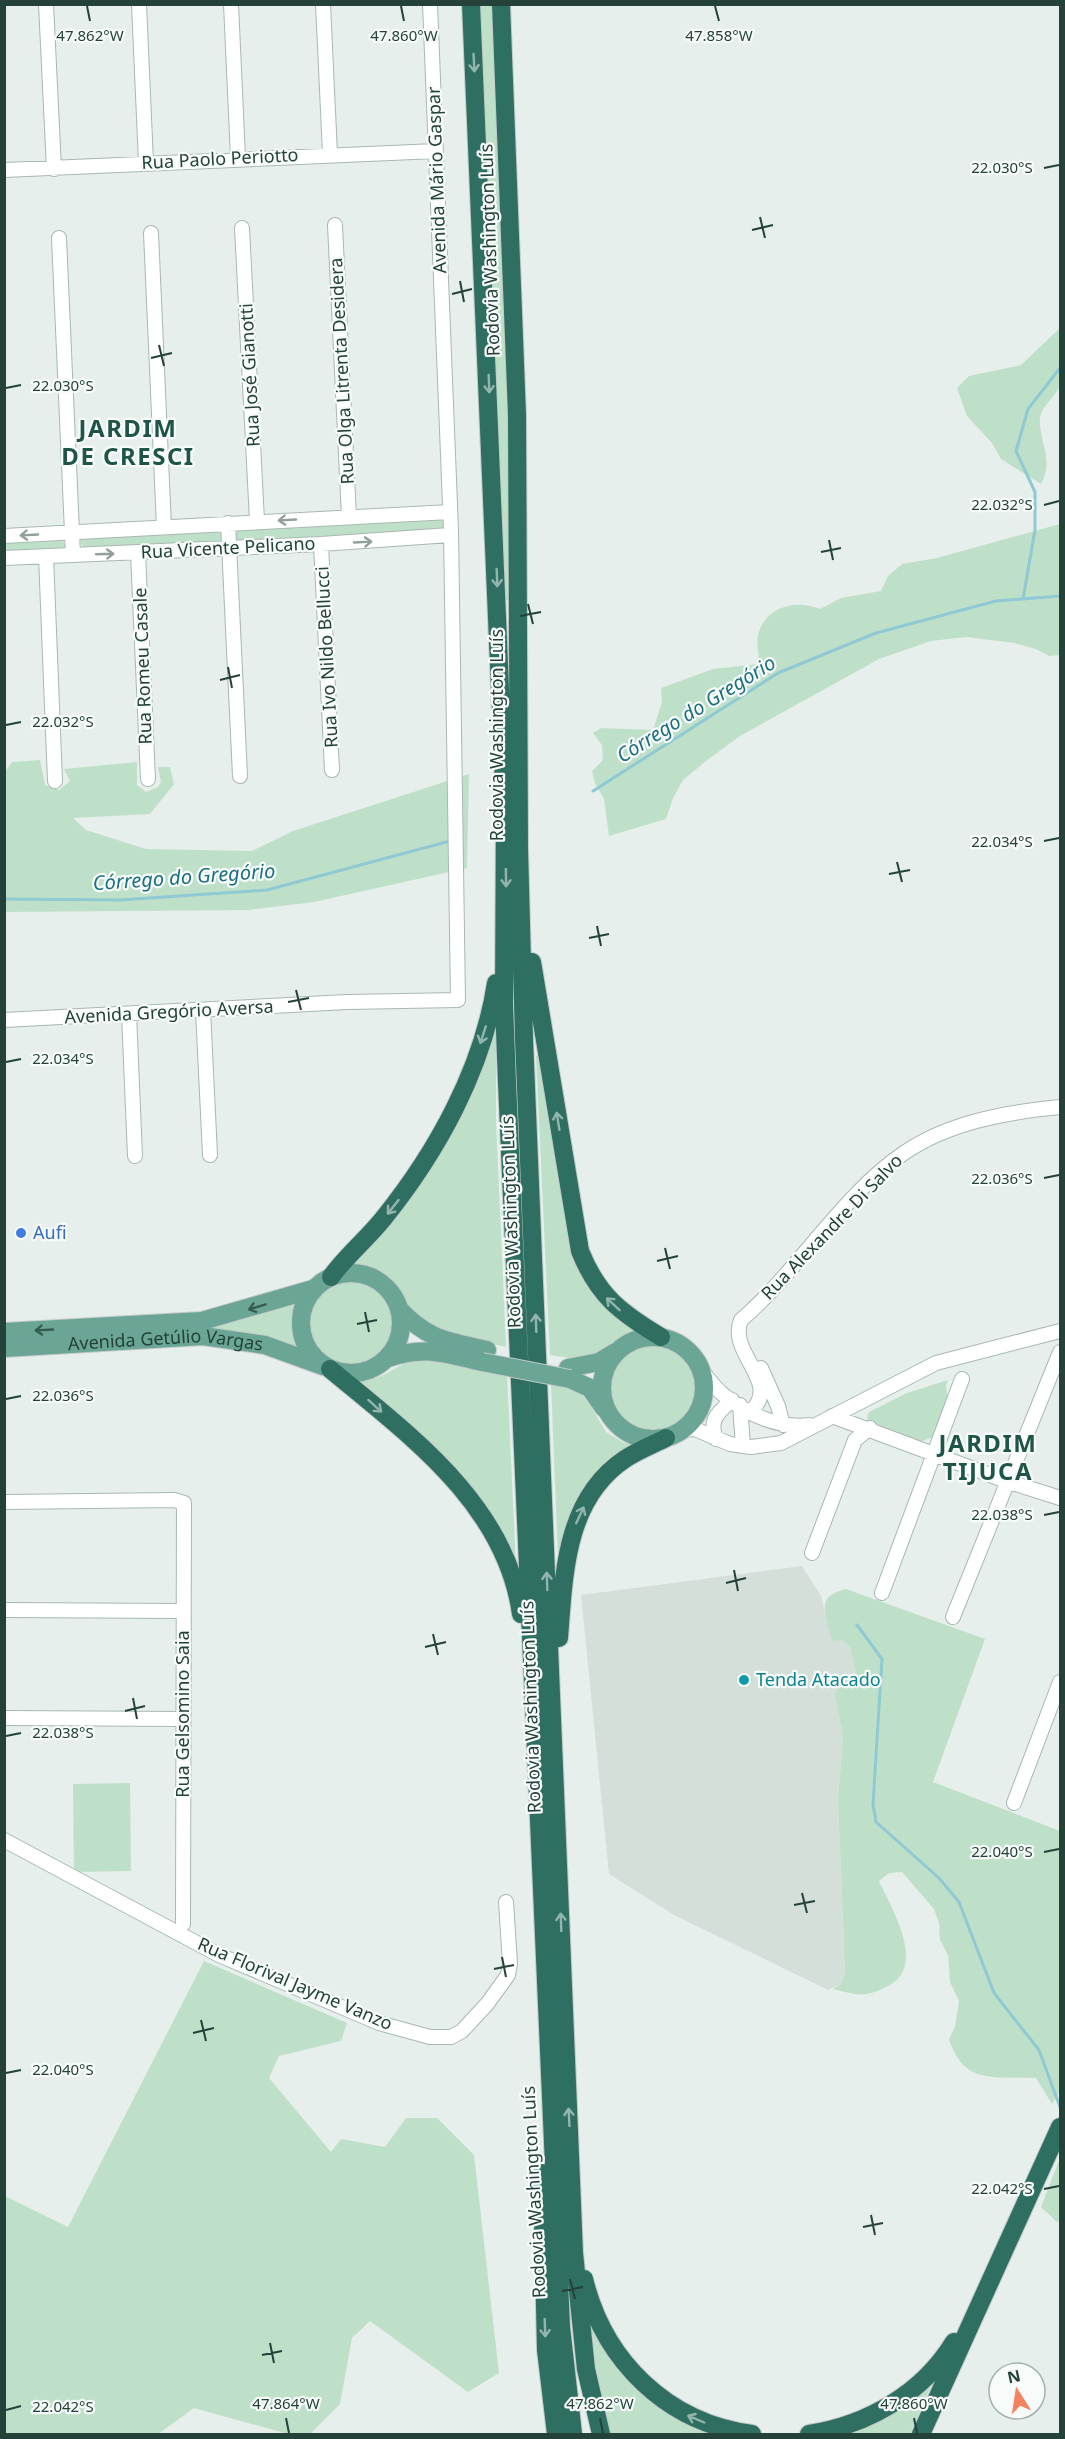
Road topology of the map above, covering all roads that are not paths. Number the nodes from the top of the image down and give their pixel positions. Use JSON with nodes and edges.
{"nodes":[{"id":1,"x":46,"y":4,"type":"edge"},
{"id":2,"x":139,"y":4,"type":"edge"},
{"id":3,"x":231,"y":4,"type":"edge"},
{"id":4,"x":323,"y":4,"type":"edge"},
{"id":5,"x":430,"y":4,"type":"edge"},
{"id":6,"x":471,"y":4,"type":"edge"},
{"id":7,"x":501,"y":4,"type":"edge"},
{"id":8,"x":436,"y":151,"type":"junction"},
{"id":9,"x":330,"y":154,"type":"junction"},
{"id":10,"x":238,"y":158,"type":"junction"},
{"id":11,"x":146,"y":163,"type":"junction"},
{"id":12,"x":54,"y":169,"type":"junction"},
{"id":13,"x":4,"y":170,"type":"edge"},
{"id":14,"x":335,"y":225,"type":"dead end"},
{"id":15,"x":242,"y":228,"type":"dead end"},
{"id":16,"x":151,"y":233,"type":"dead end"},
{"id":17,"x":59,"y":238,"type":"dead end"},
{"id":18,"x":450,"y":512,"type":"junction"},
{"id":19,"x":349,"y":517,"type":"junction"},
{"id":20,"x":257,"y":521,"type":"junction"},
{"id":21,"x":228,"y":523,"type":"junction"},
{"id":22,"x":164,"y":527,"type":"junction"},
{"id":23,"x":71,"y":533,"type":"junction"},
{"id":24,"x":450,"y":535,"type":"junction"},
{"id":25,"x":4,"y":536,"type":"edge"},
{"id":26,"x":321,"y":544,"type":"junction"},
{"id":27,"x":229,"y":549,"type":"junction"},
{"id":28,"x":138,"y":553,"type":"junction"},
{"id":29,"x":73,"y":555,"type":"junction"},
{"id":30,"x":46,"y":556,"type":"junction"},
{"id":31,"x":4,"y":558,"type":"edge"},
{"id":32,"x":332,"y":770,"type":"dead end"},
{"id":33,"x":240,"y":776,"type":"dead end"},
{"id":34,"x":148,"y":779,"type":"dead end"},
{"id":35,"x":55,"y":781,"type":"dead end"},
{"id":36,"x":519,"y":848,"type":"junction"},
{"id":37,"x":506,"y":916,"type":"junction"},
{"id":38,"x":202,"y":1010,"type":"junction"},
{"id":39,"x":129,"y":1014,"type":"junction"},
{"id":40,"x":4,"y":1020,"type":"edge"},
{"id":41,"x":1060,"y":1107,"type":"edge"},
{"id":42,"x":210,"y":1155,"type":"dead end"},
{"id":43,"x":135,"y":1156,"type":"dead end"},
{"id":44,"x":331,"y":1276,"type":"junction"},
{"id":45,"x":313,"y":1289,"type":"junction"},
{"id":46,"x":400,"y":1310,"type":"junction"},
{"id":47,"x":746,"y":1316,"type":"junction"},
{"id":48,"x":1060,"y":1331,"type":"edge"},
{"id":49,"x":4,"y":1332,"type":"edge"},
{"id":50,"x":661,"y":1337,"type":"junction"},
{"id":51,"x":4,"y":1348,"type":"edge"},
{"id":52,"x":618,"y":1350,"type":"junction"},
{"id":53,"x":1060,"y":1352,"type":"edge"},
{"id":54,"x":484,"y":1356,"type":"junction"},
{"id":55,"x":388,"y":1358,"type":"junction"},
{"id":56,"x":327,"y":1367,"type":"junction"},
{"id":57,"x":702,"y":1371,"type":"junction"},
{"id":58,"x":569,"y":1373,"type":"junction"},
{"id":59,"x":962,"y":1379,"type":"dead end"},
{"id":60,"x":858,"y":1401,"type":"junction"},
{"id":61,"x":741,"y":1405,"type":"junction"},
{"id":62,"x":609,"y":1415,"type":"junction"},
{"id":63,"x":832,"y":1416,"type":"junction"},
{"id":64,"x":783,"y":1425,"type":"junction"},
{"id":65,"x":814,"y":1425,"type":"junction"},
{"id":66,"x":868,"y":1428,"type":"junction"},
{"id":67,"x":674,"y":1434,"type":"junction"},
{"id":68,"x":716,"y":1439,"type":"junction"},
{"id":69,"x":743,"y":1446,"type":"junction"},
{"id":70,"x":768,"y":1446,"type":"junction"},
{"id":71,"x":932,"y":1453,"type":"junction"},
{"id":72,"x":1006,"y":1481,"type":"junction"},
{"id":73,"x":1060,"y":1498,"type":"edge"},
{"id":74,"x":4,"y":1502,"type":"edge"},
{"id":75,"x":812,"y":1553,"type":"dead end"},
{"id":76,"x":882,"y":1593,"type":"dead end"},
{"id":77,"x":4,"y":1610,"type":"edge"},
{"id":78,"x":183,"y":1611,"type":"junction"},
{"id":79,"x":953,"y":1617,"type":"dead end"},
{"id":80,"x":1060,"y":1682,"type":"edge"},
{"id":81,"x":4,"y":1718,"type":"edge"},
{"id":82,"x":553,"y":1718,"type":"junction"},
{"id":83,"x":183,"y":1719,"type":"junction"},
{"id":84,"x":535,"y":1730,"type":"junction"},
{"id":85,"x":1014,"y":1803,"type":"dead end"},
{"id":86,"x":4,"y":1840,"type":"edge"},
{"id":87,"x":506,"y":1902,"type":"dead end"},
{"id":88,"x":183,"y":1924,"type":"dead end"},
{"id":89,"x":544,"y":1976,"type":"junction"},
{"id":90,"x":1060,"y":2129,"type":"edge"},
{"id":91,"x":572,"y":2176,"type":"junction"},
{"id":92,"x":988,"y":2286,"type":"junction"},
{"id":93,"x":967,"y":2334,"type":"junction"},
{"id":94,"x":556,"y":2434,"type":"edge"},
{"id":95,"x":573,"y":2434,"type":"edge"},
{"id":96,"x":601,"y":2434,"type":"edge"},
{"id":97,"x":752,"y":2434,"type":"edge"},
{"id":98,"x":809,"y":2434,"type":"edge"},
{"id":99,"x":921,"y":2434,"type":"edge"},
{"id":100,"x":932,"y":2434,"type":"edge"}],
"edges":[{"from":1,"to":12,"type":"street"},
{"from":2,"to":11,"type":"street"},
{"from":3,"to":10,"type":"street"},
{"from":4,"to":9,"type":"street"},
{"from":5,"to":8,"type":"street","name":"Avenida Mário Gaspar"},
{"from":6,"to":37,"type":"highway","name":"Rodovia Washington Luís","one_way":true},
{"from":7,"to":36,"type":"highway","name":"Rodovia Washington Luís"},
{"from":8,"to":9,"type":"street","name":"Rua Paolo Periotto"},
{"from":8,"to":18,"type":"street","name":"Avenida Mário Gaspar"},
{"from":9,"to":10,"type":"street","name":"Rua Paolo Periotto"},
{"from":10,"to":11,"type":"street","name":"Rua Paolo Periotto"},
{"from":11,"to":12,"type":"street","name":"Rua Paolo Periotto"},
{"from":12,"to":13,"type":"street","name":"Rua Paolo Periotto"},
{"from":14,"to":19,"type":"street","name":"Rua Olga Litrenta Desidera"},
{"from":15,"to":20,"type":"street","name":"Rua José Gianotti"},
{"from":16,"to":22,"type":"street"},
{"from":17,"to":23,"type":"street"},
{"from":18,"to":19,"type":"street","name":"Rua Vicente Pelicano"},
{"from":18,"to":24,"type":"street","name":"Avenida Mário Gaspar"},
{"from":19,"to":20,"type":"street","name":"Rua Vicente Pelicano","one_way":true},
{"from":20,"to":21,"type":"street","name":"Rua Vicente Pelicano"},
{"from":21,"to":22,"type":"street","name":"Rua Vicente Pelicano"},
{"from":21,"to":27,"type":"street"},
{"from":22,"to":23,"type":"street","name":"Rua Vicente Pelicano"},
{"from":23,"to":25,"type":"street","name":"Rua Vicente Pelicano","one_way":true},
{"from":23,"to":29,"type":"street"},
{"from":26,"to":24,"type":"street","name":"Rua Vicente Pelicano","one_way":true},
{"from":24,"to":38,"type":"street","name":"Avenida Gregório Aversa"},
{"from":26,"to":27,"type":"street","name":"Rua Vicente Pelicano"},
{"from":26,"to":32,"type":"street","name":"Rua Ivo Nildo Bellucci"},
{"from":27,"to":28,"type":"street","name":"Rua Vicente Pelicano"},
{"from":27,"to":33,"type":"street"},
{"from":29,"to":28,"type":"street","name":"Rua Vicente Pelicano","one_way":true},
{"from":28,"to":34,"type":"street","name":"Rua Romeu Casale"},
{"from":29,"to":30,"type":"street","name":"Rua Vicente Pelicano"},
{"from":30,"to":31,"type":"street","name":"Rua Vicente Pelicano"},
{"from":30,"to":35,"type":"street"},
{"from":50,"to":36,"type":"highway","one_way":true},
{"from":82,"to":36,"type":"highway","name":"Rodovia Washington Luís","one_way":true},
{"from":37,"to":44,"type":"highway","one_way":true},
{"from":37,"to":84,"type":"highway","name":"Rodovia Washington Luís"},
{"from":38,"to":39,"type":"street","name":"Avenida Gregório Aversa"},
{"from":38,"to":42,"type":"street"},
{"from":39,"to":40,"type":"street","name":"Avenida Gregório Aversa"},
{"from":39,"to":43,"type":"street"},
{"from":41,"to":47,"type":"street","name":"Rua Alexandre Di Salvo"},
{"from":44,"to":45,"type":"main road"},
{"from":44,"to":46,"type":"main road"},
{"from":45,"to":49,"type":"main road","name":"Avenida Getúlio Vargas","one_way":true},
{"from":45,"to":56,"type":"main road"},
{"from":46,"to":54,"type":"main road"},
{"from":46,"to":55,"type":"main road"},
{"from":47,"to":61,"type":"street","name":"Rua Alexandre Di Salvo"},
{"from":47,"to":64,"type":"street","name":"Rua Alexandre Di Salvo"},
{"from":48,"to":60,"type":"street"},
{"from":50,"to":52,"type":"main road"},
{"from":50,"to":57,"type":"main road"},
{"from":51,"to":56,"type":"main road","name":"Avenida Getúlio Vargas"},
{"from":52,"to":58,"type":"main road"},
{"from":52,"to":62,"type":"main road"},
{"from":53,"to":72,"type":"street"},
{"from":54,"to":55,"type":"main road"},
{"from":54,"to":58,"type":"main road","bridge":true},
{"from":55,"to":56,"type":"main road"},
{"from":56,"to":84,"type":"highway","one_way":true},
{"from":57,"to":61,"type":"street"},
{"from":57,"to":67,"type":"main road"},
{"from":58,"to":62,"type":"main road"},
{"from":59,"to":71,"type":"street"},
{"from":60,"to":63,"type":"street"},
{"from":60,"to":66,"type":"street"},
{"from":61,"to":64,"type":"street"},
{"from":61,"to":68,"type":"street"},
{"from":61,"to":69,"type":"street"},
{"from":62,"to":67,"type":"main road"},
{"from":63,"to":65,"type":"street"},
{"from":63,"to":66,"type":"street"},
{"from":64,"to":65,"type":"street"},
{"from":64,"to":70,"type":"street"},
{"from":65,"to":70,"type":"street"},
{"from":66,"to":71,"type":"street"},
{"from":66,"to":75,"type":"street"},
{"from":67,"to":68,"type":"street"},
{"from":82,"to":67,"type":"highway","one_way":true},
{"from":68,"to":69,"type":"street"},
{"from":69,"to":70,"type":"street"},
{"from":71,"to":72,"type":"street"},
{"from":71,"to":76,"type":"street"},
{"from":72,"to":73,"type":"street"},
{"from":72,"to":79,"type":"street"},
{"from":74,"to":78,"type":"street","name":"Rua Gelsomino Saia"},
{"from":77,"to":78,"type":"street"},
{"from":78,"to":83,"type":"street","name":"Rua Gelsomino Saia"},
{"from":80,"to":85,"type":"street"},
{"from":81,"to":83,"type":"street"},
{"from":91,"to":82,"type":"highway","name":"Rodovia Washington Luís","one_way":true},
{"from":83,"to":88,"type":"street","name":"Rua Gelsomino Saia"},
{"from":84,"to":89,"type":"highway","name":"Rodovia Washington Luís"},
{"from":86,"to":87,"type":"street","name":"Rua Florival Jayme Vanzo"},
{"from":89,"to":94,"type":"highway","one_way":true},
{"from":89,"to":95,"type":"highway","name":"Rodovia Washington Luís"},
{"from":90,"to":92,"type":"highway"},
{"from":91,"to":96,"type":"highway","name":"Rodovia Washington Luís"},
{"from":97,"to":91,"type":"highway","one_way":true},
{"from":92,"to":93,"type":"highway"},
{"from":92,"to":98,"type":"highway"},
{"from":93,"to":99,"type":"highway"},
{"from":93,"to":100,"type":"highway"}]}
